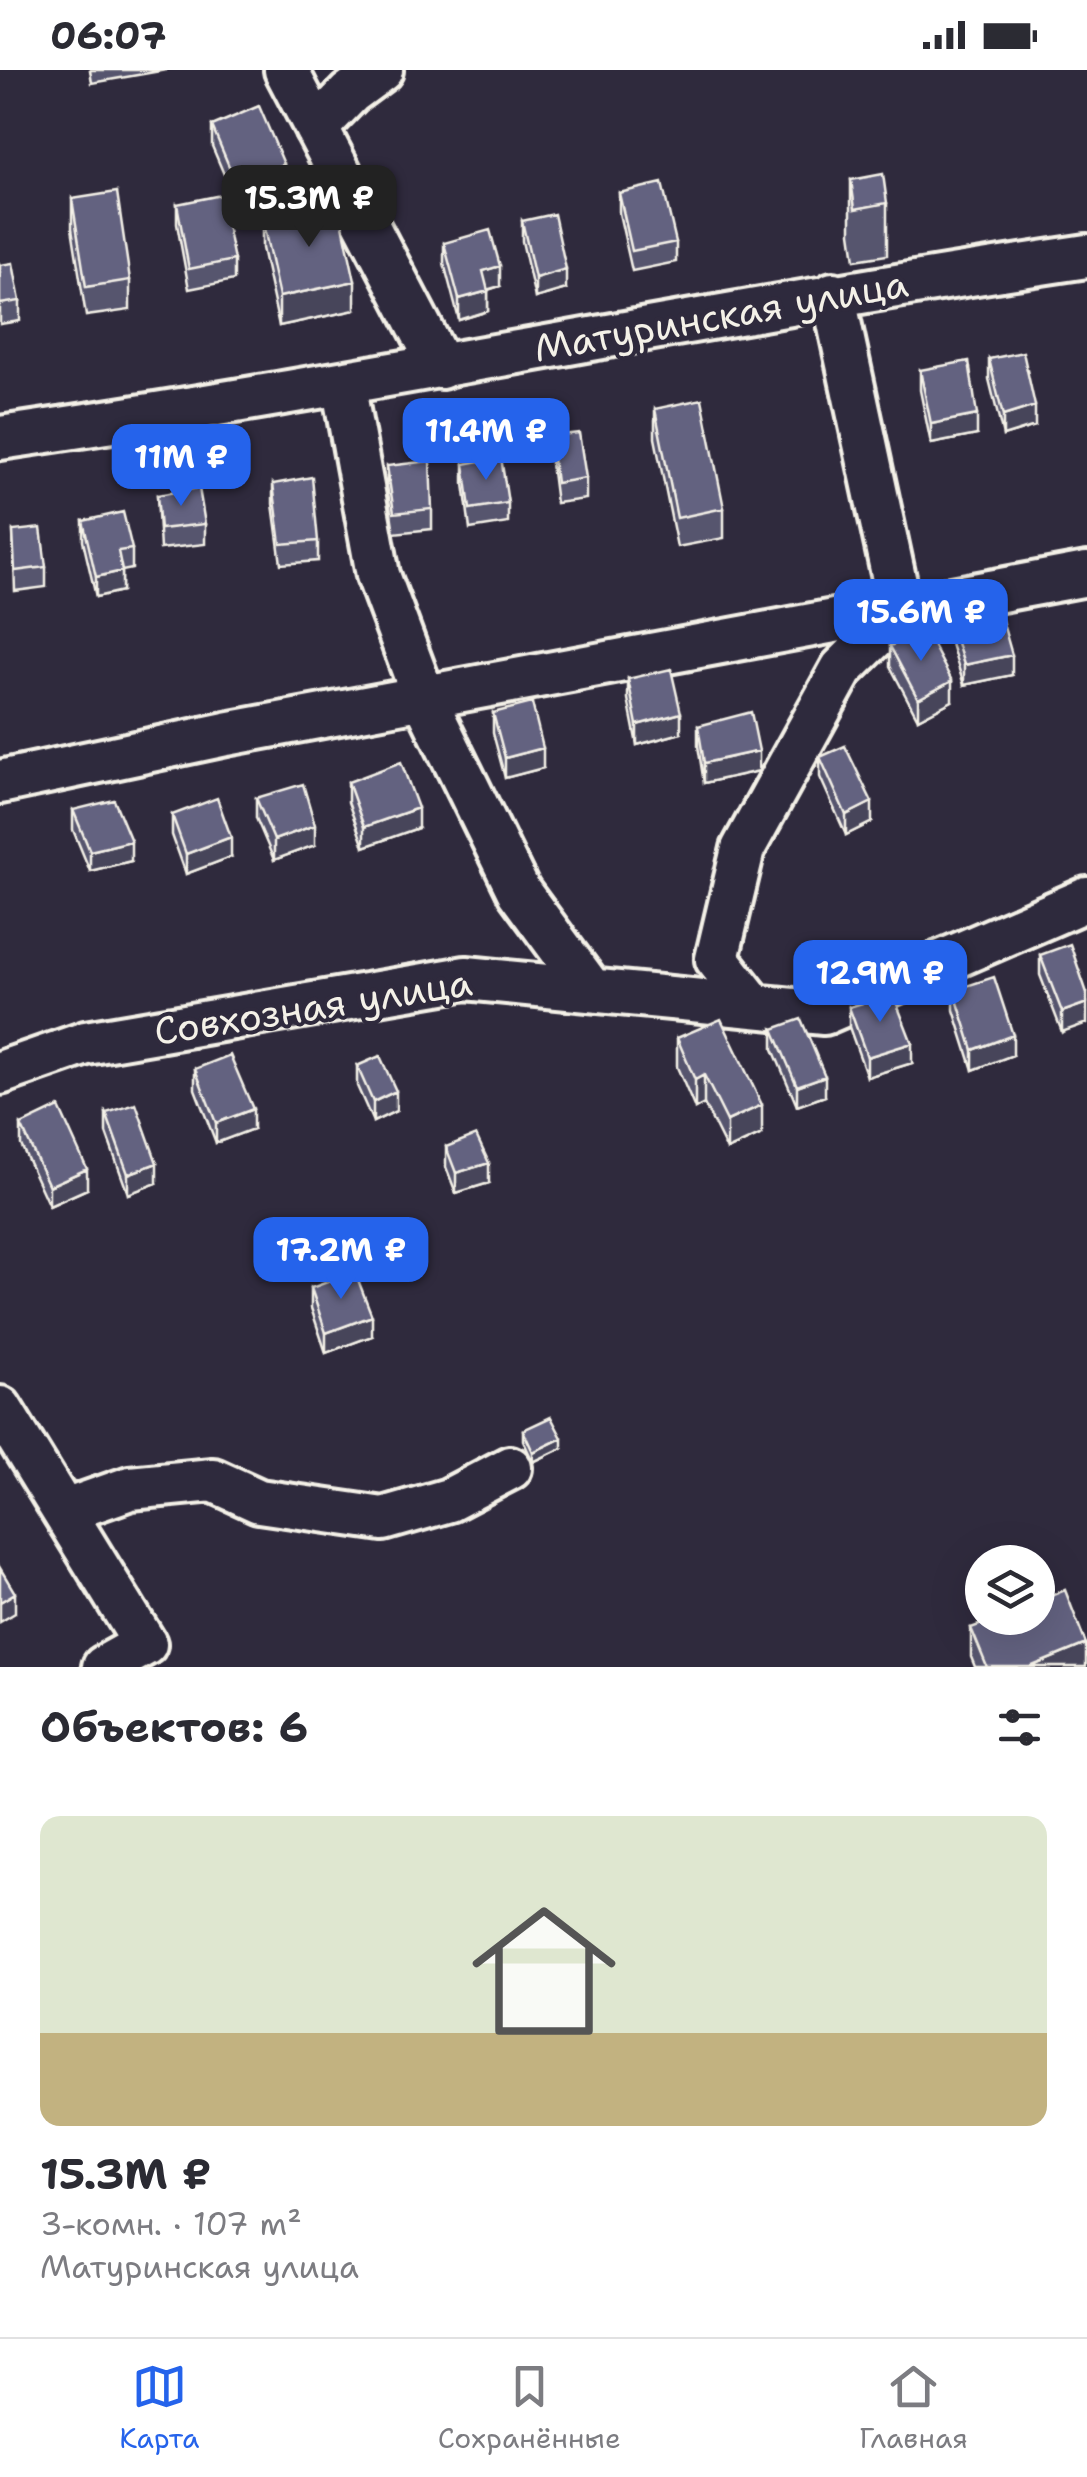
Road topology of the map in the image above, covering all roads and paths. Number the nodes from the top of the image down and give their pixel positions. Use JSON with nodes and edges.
{"nodes":[{"id":1,"x":286,"y":70,"type":"edge"},
{"id":2,"x":381,"y":70,"type":"edge"},
{"id":3,"x":316,"y":128,"type":"junction"},
{"id":4,"x":1087,"y":256,"type":"edge"},
{"id":5,"x":833,"y":294,"type":"junction"},
{"id":6,"x":441,"y":367,"type":"junction"},
{"id":7,"x":343,"y":383,"type":"junction"},
{"id":8,"x":0,"y":438,"type":"edge"},
{"id":9,"x":1087,"y":574,"type":"edge"},
{"id":10,"x":900,"y":611,"type":"junction"},
{"id":11,"x":424,"y":698,"type":"junction"},
{"id":12,"x":0,"y":782,"type":"edge"},
{"id":13,"x":1087,"y":899,"type":"edge"},
{"id":14,"x":591,"y":990,"type":"junction"},
{"id":15,"x":754,"y":1006,"type":"junction"},
{"id":16,"x":0,"y":1073,"type":"edge"},
{"id":17,"x":0,"y":1408,"type":"edge"},
{"id":18,"x":510,"y":1468,"type":"dead end"},
{"id":19,"x":65,"y":1511,"type":"junction"},
{"id":20,"x":104,"y":1667,"type":"edge"}],
"edges":[{"from":1,"to":3,"type":"street"},
{"from":2,"to":3,"type":"street"},
{"from":3,"to":6,"type":"street"},
{"from":4,"to":5,"type":"street","name":"Матуринская улица"},
{"from":5,"to":6,"type":"street","name":"Матуринская улица"},
{"from":5,"to":10,"type":"street"},
{"from":6,"to":7,"type":"street","name":"Матуринская улица"},
{"from":7,"to":8,"type":"street","name":"Матуринская улица"},
{"from":7,"to":11,"type":"street"},
{"from":9,"to":10,"type":"street"},
{"from":10,"to":11,"type":"street"},
{"from":10,"to":15,"type":"street"},
{"from":11,"to":12,"type":"street"},
{"from":11,"to":14,"type":"street"},
{"from":13,"to":15,"type":"street","name":"Совхозная улица"},
{"from":14,"to":15,"type":"street","name":"Совхозная улица"},
{"from":14,"to":16,"type":"street","name":"Совхозная улица"},
{"from":17,"to":19,"type":"street"},
{"from":18,"to":19,"type":"street"},
{"from":19,"to":20,"type":"street"}]}
